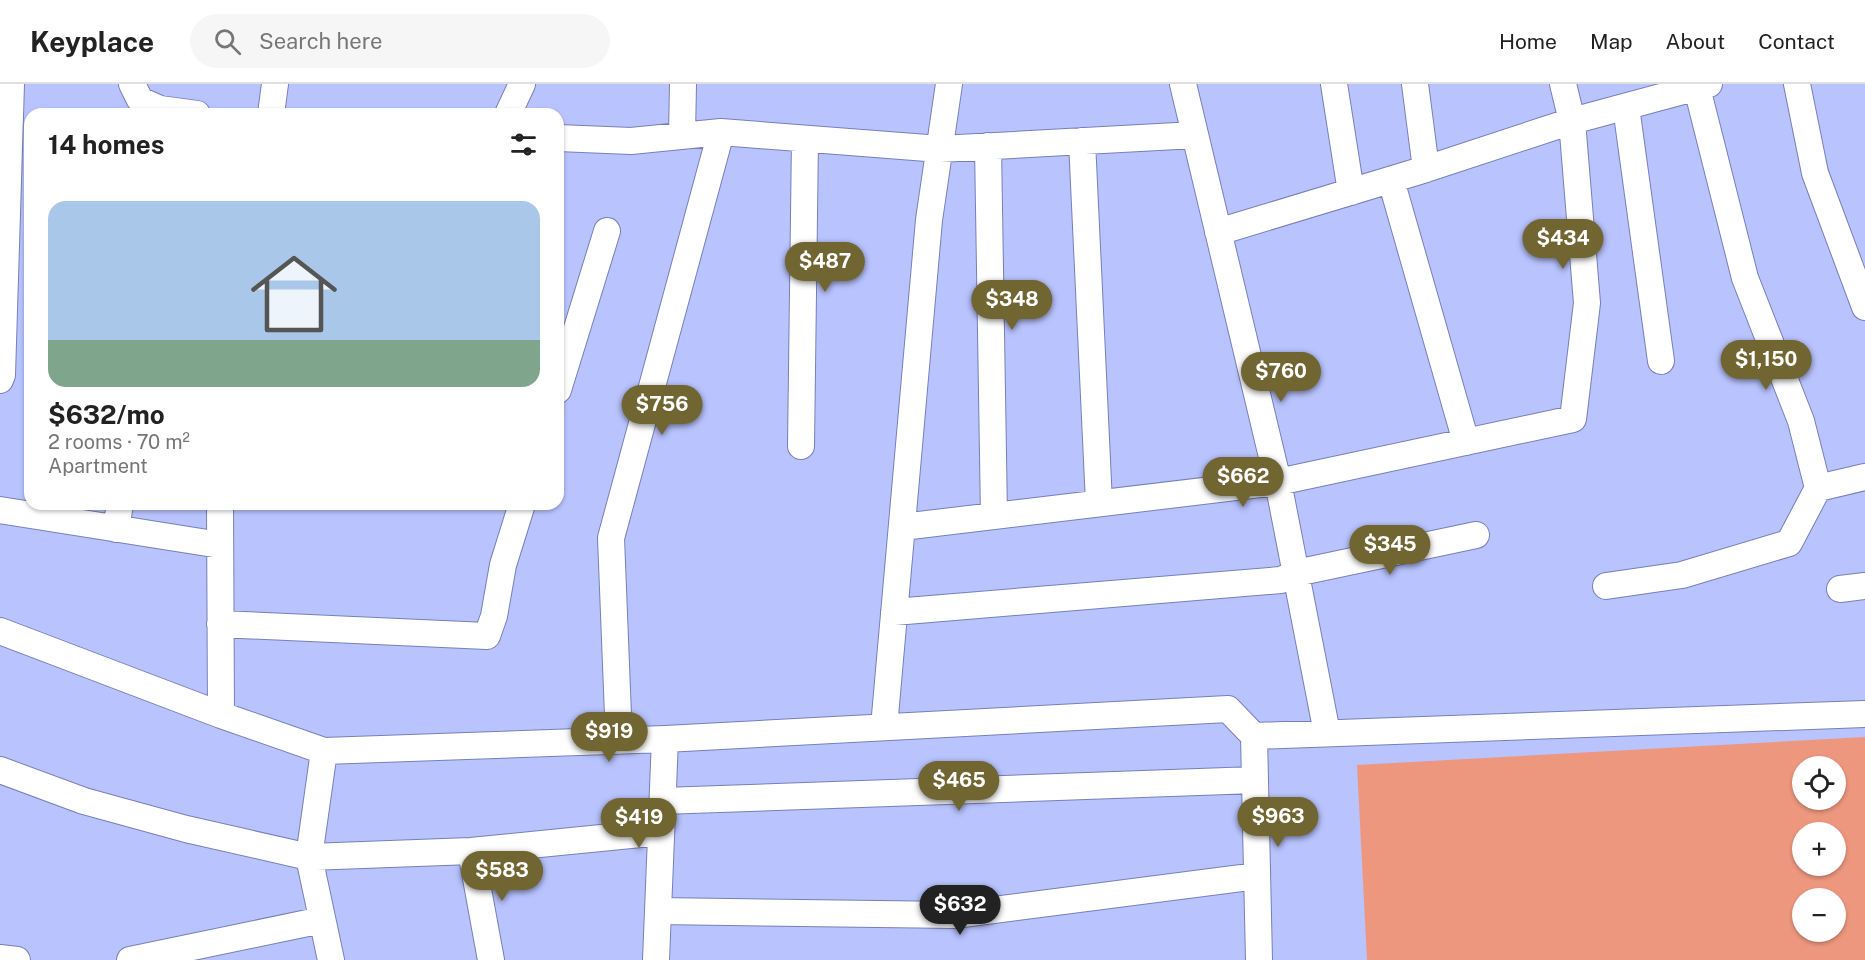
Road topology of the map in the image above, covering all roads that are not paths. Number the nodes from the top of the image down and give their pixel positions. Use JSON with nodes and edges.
{"nodes":[{"id":1,"x":10,"y":84,"type":"edge"},
{"id":2,"x":132,"y":84,"type":"edge"},
{"id":3,"x":275,"y":84,"type":"edge"},
{"id":4,"x":522,"y":84,"type":"edge"},
{"id":5,"x":683,"y":84,"type":"edge"},
{"id":6,"x":949,"y":84,"type":"edge"},
{"id":7,"x":1183,"y":84,"type":"edge"},
{"id":8,"x":1334,"y":84,"type":"edge"},
{"id":9,"x":1415,"y":84,"type":"edge"},
{"id":10,"x":1563,"y":84,"type":"edge"},
{"id":11,"x":1797,"y":84,"type":"edge"},
{"id":12,"x":1700,"y":85,"type":"edge"},
{"id":13,"x":1626,"y":107,"type":"junction"},
{"id":14,"x":158,"y":108,"type":"edge"},
{"id":15,"x":272,"y":108,"type":"edge"},
{"id":16,"x":511,"y":108,"type":"edge"},
{"id":17,"x":1572,"y":122,"type":"junction"},
{"id":18,"x":721,"y":132,"type":"junction"},
{"id":19,"x":1194,"y":135,"type":"junction"},
{"id":20,"x":682,"y":136,"type":"junction"},
{"id":21,"x":564,"y":138,"type":"edge"},
{"id":22,"x":806,"y":139,"type":"junction"},
{"id":23,"x":1082,"y":141,"type":"junction"},
{"id":24,"x":988,"y":146,"type":"junction"},
{"id":25,"x":940,"y":148,"type":"junction"},
{"id":26,"x":1426,"y":169,"type":"junction"},
{"id":27,"x":1391,"y":180,"type":"junction"},
{"id":28,"x":1351,"y":192,"type":"junction"},
{"id":29,"x":607,"y":231,"type":"dead end"},
{"id":30,"x":1218,"y":232,"type":"junction"},
{"id":31,"x":1865,"y":307,"type":"edge"},
{"id":32,"x":1661,"y":361,"type":"dead end"},
{"id":33,"x":564,"y":371,"type":"edge"},
{"id":34,"x":0,"y":380,"type":"edge"},
{"id":35,"x":1466,"y":442,"type":"junction"},
{"id":36,"x":801,"y":446,"type":"dead end"},
{"id":37,"x":1865,"y":477,"type":"edge"},
{"id":38,"x":1278,"y":482,"type":"junction"},
{"id":39,"x":1818,"y":488,"type":"junction"},
{"id":40,"x":1099,"y":503,"type":"junction"},
{"id":41,"x":0,"y":510,"type":"edge"},
{"id":42,"x":220,"y":510,"type":"edge"},
{"id":43,"x":520,"y":510,"type":"edge"},
{"id":44,"x":118,"y":516,"type":"edge"},
{"id":45,"x":994,"y":516,"type":"junction"},
{"id":46,"x":902,"y":527,"type":"junction"},
{"id":47,"x":1476,"y":536,"type":"dead end"},
{"id":48,"x":220,"y":545,"type":"junction"},
{"id":49,"x":1296,"y":573,"type":"junction"},
{"id":50,"x":1865,"y":585,"type":"edge"},
{"id":51,"x":1606,"y":586,"type":"dead end"},
{"id":52,"x":1840,"y":589,"type":"dead end"},
{"id":53,"x":894,"y":612,"type":"junction"},
{"id":54,"x":220,"y":624,"type":"junction"},
{"id":55,"x":0,"y":631,"type":"edge"},
{"id":56,"x":1865,"y":714,"type":"edge"},
{"id":57,"x":221,"y":715,"type":"junction"},
{"id":58,"x":884,"y":727,"type":"junction"},
{"id":59,"x":1327,"y":734,"type":"junction"},
{"id":60,"x":1254,"y":736,"type":"junction"},
{"id":61,"x":665,"y":739,"type":"junction"},
{"id":62,"x":619,"y":741,"type":"junction"},
{"id":63,"x":324,"y":751,"type":"junction"},
{"id":64,"x":1,"y":772,"type":"edge"},
{"id":65,"x":1255,"y":780,"type":"junction"},
{"id":66,"x":662,"y":801,"type":"junction"},
{"id":67,"x":661,"y":832,"type":"junction"},
{"id":68,"x":471,"y":850,"type":"junction"},
{"id":69,"x":309,"y":857,"type":"junction"},
{"id":70,"x":1257,"y":876,"type":"junction"},
{"id":71,"x":658,"y":911,"type":"junction"},
{"id":72,"x":322,"y":920,"type":"junction"},
{"id":73,"x":0,"y":958,"type":"edge"},
{"id":74,"x":17,"y":960,"type":"edge"},
{"id":75,"x":130,"y":960,"type":"edge"},
{"id":76,"x":331,"y":960,"type":"edge"},
{"id":77,"x":490,"y":960,"type":"edge"},
{"id":78,"x":656,"y":960,"type":"edge"},
{"id":79,"x":1258,"y":960,"type":"edge"}],
"edges":[{"from":1,"to":34,"type":"street"},
{"from":2,"to":14,"type":"street"},
{"from":3,"to":15,"type":"street"},
{"from":4,"to":16,"type":"street"},
{"from":5,"to":20,"type":"street"},
{"from":6,"to":25,"type":"street"},
{"from":7,"to":19,"type":"street"},
{"from":8,"to":28,"type":"street"},
{"from":9,"to":26,"type":"street"},
{"from":10,"to":17,"type":"street"},
{"from":11,"to":31,"type":"street"},
{"from":12,"to":13,"type":"street"},
{"from":12,"to":39,"type":"street"},
{"from":13,"to":17,"type":"street"},
{"from":13,"to":32,"type":"street"},
{"from":17,"to":26,"type":"street"},
{"from":17,"to":35,"type":"street"},
{"from":18,"to":20,"type":"street"},
{"from":18,"to":22,"type":"street"},
{"from":18,"to":62,"type":"street"},
{"from":19,"to":23,"type":"street"},
{"from":19,"to":30,"type":"street"},
{"from":20,"to":21,"type":"street"},
{"from":22,"to":25,"type":"street"},
{"from":22,"to":36,"type":"street"},
{"from":23,"to":24,"type":"street"},
{"from":23,"to":40,"type":"street"},
{"from":24,"to":25,"type":"street"},
{"from":24,"to":45,"type":"street"},
{"from":25,"to":46,"type":"street"},
{"from":26,"to":27,"type":"street"},
{"from":27,"to":28,"type":"street"},
{"from":27,"to":35,"type":"street"},
{"from":28,"to":30,"type":"street"},
{"from":29,"to":33,"type":"street"},
{"from":30,"to":38,"type":"street"},
{"from":35,"to":38,"type":"street"},
{"from":37,"to":39,"type":"street"},
{"from":38,"to":40,"type":"street"},
{"from":38,"to":49,"type":"street"},
{"from":39,"to":51,"type":"street"},
{"from":40,"to":45,"type":"street"},
{"from":41,"to":44,"type":"street"},
{"from":42,"to":48,"type":"street"},
{"from":43,"to":54,"type":"street"},
{"from":44,"to":48,"type":"street"},
{"from":45,"to":46,"type":"street"},
{"from":46,"to":53,"type":"street"},
{"from":47,"to":49,"type":"street"},
{"from":48,"to":54,"type":"street"},
{"from":49,"to":53,"type":"street"},
{"from":49,"to":59,"type":"street"},
{"from":50,"to":52,"type":"street"},
{"from":53,"to":58,"type":"street"},
{"from":54,"to":57,"type":"street"},
{"from":55,"to":57,"type":"street"},
{"from":56,"to":59,"type":"street"},
{"from":57,"to":63,"type":"street"},
{"from":58,"to":60,"type":"street"},
{"from":58,"to":61,"type":"street"},
{"from":59,"to":60,"type":"street"},
{"from":60,"to":65,"type":"street"},
{"from":61,"to":62,"type":"street"},
{"from":61,"to":66,"type":"street"},
{"from":62,"to":63,"type":"street"},
{"from":63,"to":69,"type":"street"},
{"from":64,"to":69,"type":"street"},
{"from":65,"to":66,"type":"street"},
{"from":65,"to":70,"type":"street"},
{"from":66,"to":67,"type":"street"},
{"from":67,"to":68,"type":"street"},
{"from":67,"to":71,"type":"street"},
{"from":68,"to":69,"type":"street"},
{"from":68,"to":77,"type":"street"},
{"from":69,"to":72,"type":"street"},
{"from":70,"to":71,"type":"street"},
{"from":70,"to":79,"type":"street"},
{"from":71,"to":78,"type":"street"},
{"from":72,"to":75,"type":"street"},
{"from":72,"to":76,"type":"street"},
{"from":73,"to":74,"type":"street"}]}
